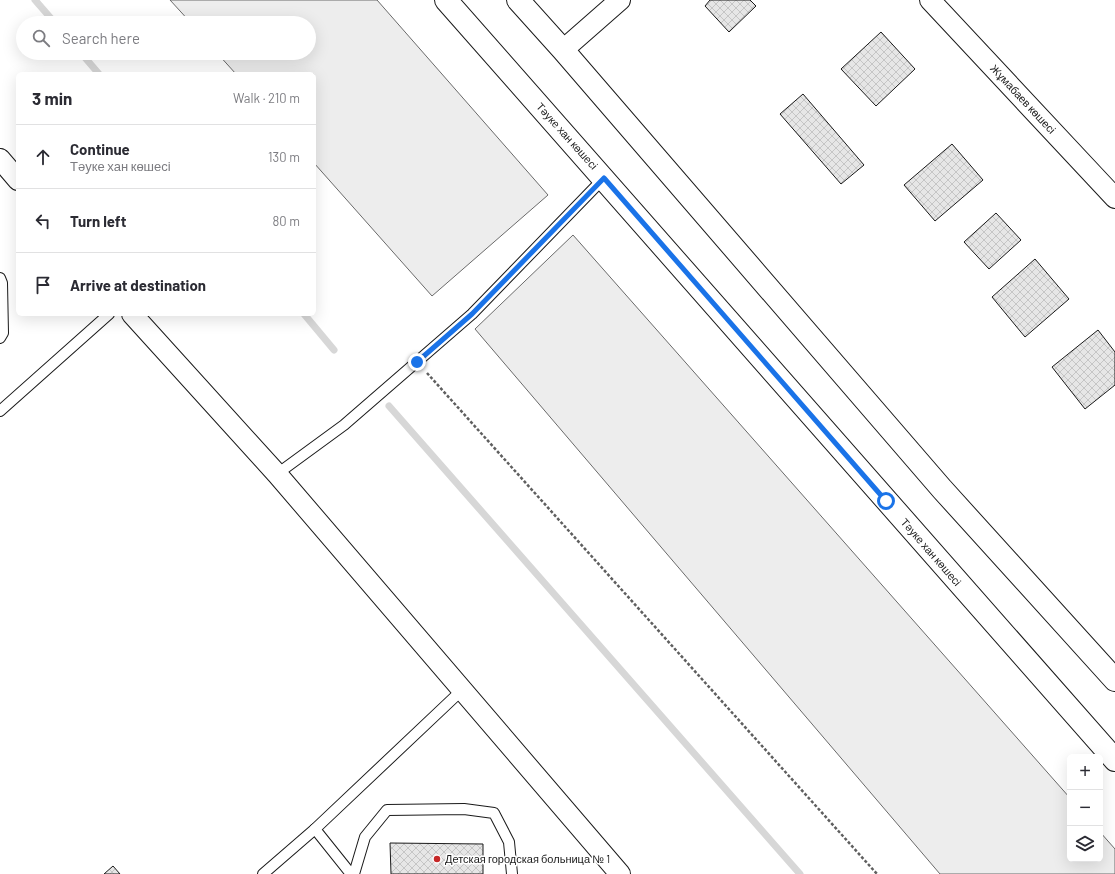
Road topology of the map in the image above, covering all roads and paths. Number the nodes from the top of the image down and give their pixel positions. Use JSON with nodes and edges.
{"nodes":[{"id":1,"x":446,"y":0,"type":"edge"},
{"id":2,"x":518,"y":0,"type":"edge"},
{"id":3,"x":620,"y":0,"type":"edge"},
{"id":4,"x":930,"y":0,"type":"edge"},
{"id":5,"x":563,"y":50,"type":"junction"},
{"id":6,"x":0,"y":159,"type":"edge"},
{"id":7,"x":16,"y":178,"type":"edge"},
{"id":8,"x":604,"y":178,"type":"junction"},
{"id":9,"x":1115,"y":198,"type":"edge"},
{"id":10,"x":0,"y":278,"type":"edge"},
{"id":11,"x":107,"y":316,"type":"edge"},
{"id":12,"x":134,"y":316,"type":"edge"},
{"id":13,"x":0,"y":338,"type":"edge"},
{"id":14,"x":417,"y":362,"type":"junction"},
{"id":15,"x":0,"y":411,"type":"edge"},
{"id":16,"x":277,"y":474,"type":"junction"},
{"id":17,"x":1115,"y":680,"type":"edge"},
{"id":18,"x":462,"y":690,"type":"junction"},
{"id":19,"x":1115,"y":760,"type":"edge"},
{"id":20,"x":315,"y":829,"type":"junction"},
{"id":21,"x":263,"y":874,"type":"edge"},
{"id":22,"x":352,"y":874,"type":"edge"},
{"id":23,"x":512,"y":874,"type":"edge"},
{"id":24,"x":620,"y":874,"type":"edge"},
{"id":25,"x":877,"y":874,"type":"edge"}],
"edges":[{"from":1,"to":8,"type":"main road","name":"Тәуке хан көшесі"},
{"from":2,"to":5,"type":"main road"},
{"from":3,"to":5,"type":"street"},
{"from":4,"to":9,"type":"street","name":"Жұмабаев көшесі"},
{"from":5,"to":17,"type":"main road"},
{"from":6,"to":7,"type":"street"},
{"from":8,"to":14,"type":"lane"},
{"from":8,"to":19,"type":"main road","name":"Тәуке хан көшесі"},
{"from":10,"to":13,"type":"lane"},
{"from":11,"to":15,"type":"lane"},
{"from":12,"to":16,"type":"street"},
{"from":14,"to":16,"type":"lane"},
{"from":14,"to":25,"type":"path"},
{"from":16,"to":18,"type":"street"},
{"from":18,"to":20,"type":"lane"},
{"from":18,"to":24,"type":"street"},
{"from":20,"to":21,"type":"lane"},
{"from":20,"to":22,"type":"lane"},
{"from":22,"to":23,"type":"lane"}]}
